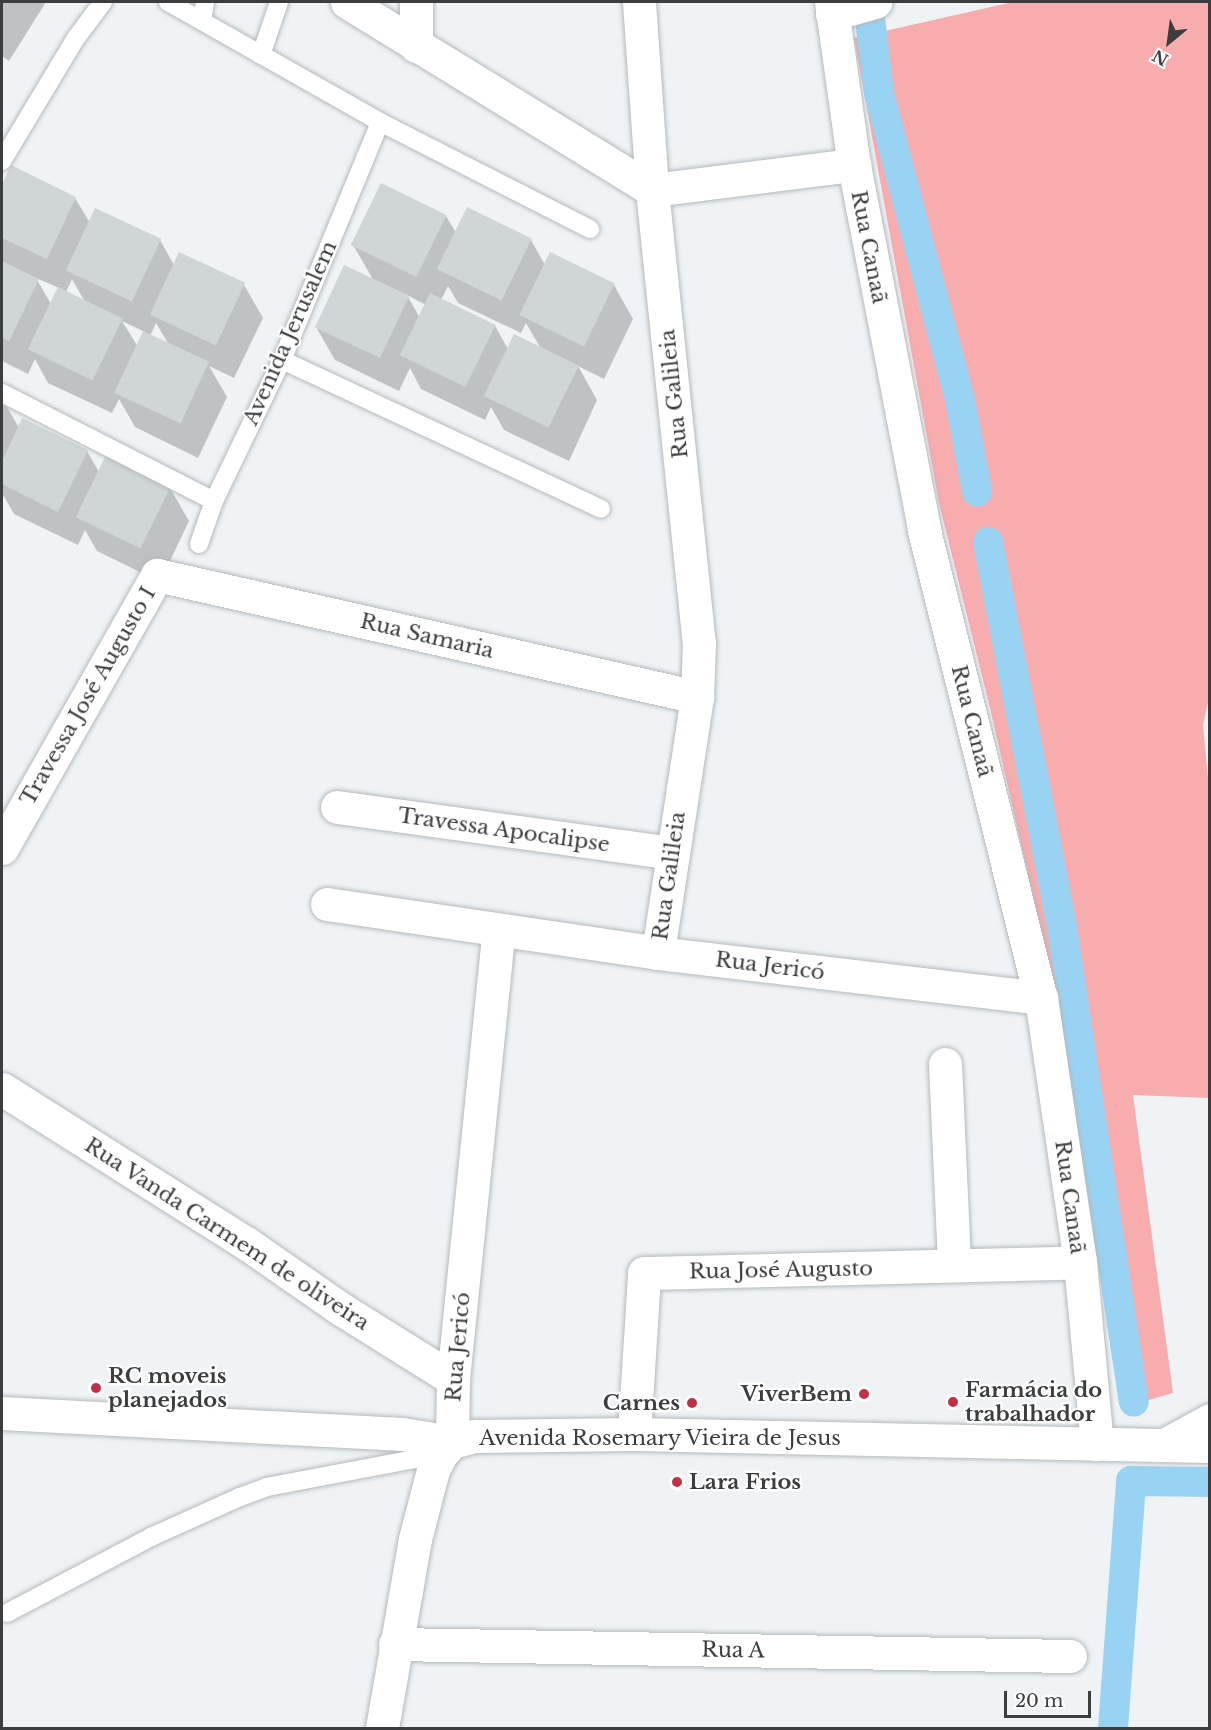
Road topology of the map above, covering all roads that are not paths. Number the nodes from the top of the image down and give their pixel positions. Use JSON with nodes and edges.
{"nodes":[{"id":1,"x":103,"y":2,"type":"edge"},
{"id":2,"x":168,"y":2,"type":"edge"},
{"id":3,"x":205,"y":2,"type":"edge"},
{"id":4,"x":279,"y":2,"type":"edge"},
{"id":5,"x":347,"y":2,"type":"edge"},
{"id":6,"x":416,"y":2,"type":"edge"},
{"id":7,"x":639,"y":2,"type":"edge"},
{"id":8,"x":847,"y":6,"type":"edge"},
{"id":9,"x":202,"y":21,"type":"junction"},
{"id":10,"x":416,"y":46,"type":"junction"},
{"id":11,"x":261,"y":55,"type":"junction"},
{"id":12,"x":380,"y":122,"type":"junction"},
{"id":13,"x":2,"y":161,"type":"edge"},
{"id":14,"x":854,"y":165,"type":"junction"},
{"id":15,"x":652,"y":190,"type":"junction"},
{"id":16,"x":590,"y":229,"type":"dead end"},
{"id":17,"x":282,"y":360,"type":"junction"},
{"id":18,"x":2,"y":393,"type":"edge"},
{"id":19,"x":214,"y":501,"type":"junction"},
{"id":20,"x":601,"y":509,"type":"dead end"},
{"id":21,"x":199,"y":544,"type":"dead end"},
{"id":22,"x":157,"y":575,"type":"joint"},
{"id":23,"x":697,"y":697,"type":"junction"},
{"id":24,"x":337,"y":807,"type":"dead end"},
{"id":25,"x":2,"y":848,"type":"edge"},
{"id":26,"x":671,"y":853,"type":"junction"},
{"id":27,"x":327,"y":904,"type":"dead end"},
{"id":28,"x":499,"y":930,"type":"junction"},
{"id":29,"x":658,"y":953,"type":"junction"},
{"id":30,"x":1041,"y":998,"type":"junction"},
{"id":31,"x":945,"y":1064,"type":"dead end"},
{"id":32,"x":2,"y":1089,"type":"edge"},
{"id":33,"x":1080,"y":1262,"type":"junction"},
{"id":34,"x":954,"y":1265,"type":"junction"},
{"id":35,"x":453,"y":1380,"type":"junction"},
{"id":36,"x":2,"y":1395,"type":"edge"},
{"id":37,"x":17,"y":1413,"type":"edge"},
{"id":38,"x":1209,"y":1420,"type":"edge"},
{"id":39,"x":634,"y":1434,"type":"junction"},
{"id":40,"x":1097,"y":1444,"type":"junction"},
{"id":41,"x":1166,"y":1444,"type":"junction"},
{"id":42,"x":1209,"y":1446,"type":"edge"},
{"id":43,"x":446,"y":1448,"type":"junction"},
{"id":44,"x":7,"y":1613,"type":"dead end"},
{"id":45,"x":395,"y":1644,"type":"junction"},
{"id":46,"x":1070,"y":1656,"type":"dead end"},
{"id":47,"x":382,"y":1728,"type":"edge"}],
"edges":[{"from":1,"to":13,"type":"lane"},
{"from":2,"to":9,"type":"lane"},
{"from":3,"to":9,"type":"lane"},
{"from":4,"to":11,"type":"lane"},
{"from":5,"to":10,"type":"street"},
{"from":6,"to":10,"type":"street"},
{"from":7,"to":15,"type":"street","name":"Rua Galileia"},
{"from":8,"to":14,"type":"street","name":"Rua Canaã"},
{"from":9,"to":11,"type":"lane"},
{"from":10,"to":15,"type":"street"},
{"from":11,"to":12,"type":"lane"},
{"from":12,"to":16,"type":"lane"},
{"from":12,"to":17,"type":"lane","name":"Avenida Jerusalem"},
{"from":14,"to":15,"type":"street"},
{"from":14,"to":30,"type":"street","name":"Rua Canaã"},
{"from":15,"to":23,"type":"street","name":"Rua Galileia"},
{"from":17,"to":19,"type":"lane","name":"Avenida Jerusalem"},
{"from":17,"to":20,"type":"lane"},
{"from":18,"to":19,"type":"lane"},
{"from":19,"to":21,"type":"lane","name":"Avenida Jerusalem"},
{"from":22,"to":23,"type":"street","name":"Rua Samaria"},
{"from":22,"to":25,"type":"street","name":"Travessa José Augusto I"},
{"from":23,"to":26,"type":"street","name":"Rua Galileia"},
{"from":24,"to":26,"type":"street","name":"Travessa Apocalipse"},
{"from":26,"to":29,"type":"street","name":"Rua Galileia"},
{"from":27,"to":28,"type":"street","name":"Rua Jericó"},
{"from":28,"to":29,"type":"street","name":"Rua Jericó"},
{"from":28,"to":35,"type":"street","name":"Rua Jericó"},
{"from":29,"to":30,"type":"street","name":"Rua Jericó"},
{"from":30,"to":33,"type":"street","name":"Rua Canaã"},
{"from":31,"to":34,"type":"street"},
{"from":32,"to":35,"type":"street","name":"Rua Vanda Carmem de oliveira"},
{"from":33,"to":34,"type":"street","name":"Rua José Augusto"},
{"from":33,"to":40,"type":"street","name":"Rua Canaã"},
{"from":34,"to":39,"type":"street","name":"Rua José Augusto"},
{"from":35,"to":43,"type":"street","name":"Rua Jericó"},
{"from":36,"to":37,"type":"street"},
{"from":37,"to":43,"type":"street"},
{"from":38,"to":41,"type":"street"},
{"from":39,"to":40,"type":"street","name":"Avenida Rosemary Vieira de Jesus"},
{"from":39,"to":43,"type":"street","name":"Avenida Rosemary Vieira de Jesus"},
{"from":40,"to":41,"type":"street","name":"Avenida Rosemary Vieira de Jesus"},
{"from":41,"to":42,"type":"street","name":"Avenida Rosemary Vieira de Jesus"},
{"from":43,"to":44,"type":"lane"},
{"from":43,"to":45,"type":"street"},
{"from":45,"to":46,"type":"street","name":"Rua A"},
{"from":45,"to":47,"type":"street"}]}
